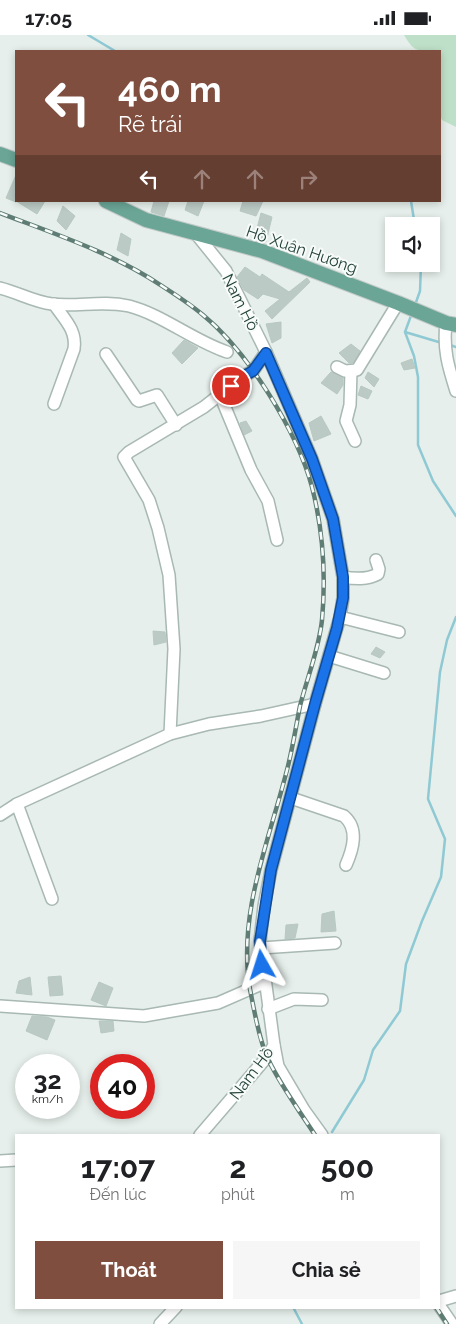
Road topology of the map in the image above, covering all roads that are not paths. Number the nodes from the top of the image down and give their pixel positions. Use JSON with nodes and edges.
{"nodes":[{"id":1,"x":0,"y":154,"type":"edge"},
{"id":2,"x":15,"y":160,"type":"edge"},
{"id":3,"x":108,"y":202,"type":"edge"},
{"id":4,"x":197,"y":235,"type":"junction"},
{"id":5,"x":0,"y":288,"type":"edge"},
{"id":6,"x":54,"y":304,"type":"junction"},
{"id":7,"x":402,"y":304,"type":"junction"},
{"id":8,"x":446,"y":323,"type":"edge"},
{"id":9,"x":226,"y":352,"type":"dead end"},
{"id":10,"x":266,"y":353,"type":"junction"},
{"id":11,"x":106,"y":354,"type":"dead end"},
{"id":12,"x":337,"y":367,"type":"dead end"},
{"id":13,"x":351,"y":371,"type":"junction"},
{"id":14,"x":456,"y":391,"type":"edge"},
{"id":15,"x":220,"y":395,"type":"junction"},
{"id":16,"x":54,"y":404,"type":"dead end"},
{"id":17,"x":176,"y":425,"type":"junction"},
{"id":18,"x":355,"y":441,"type":"dead end"},
{"id":19,"x":277,"y":540,"type":"dead end"},
{"id":20,"x":376,"y":559,"type":"dead end"},
{"id":21,"x":343,"y":577,"type":"junction"},
{"id":22,"x":340,"y":617,"type":"junction"},
{"id":23,"x":399,"y":631,"type":"dead end"},
{"id":24,"x":329,"y":656,"type":"junction"},
{"id":25,"x":384,"y":673,"type":"dead end"},
{"id":26,"x":315,"y":704,"type":"junction"},
{"id":27,"x":170,"y":734,"type":"junction"},
{"id":28,"x":290,"y":798,"type":"junction"},
{"id":29,"x":17,"y":804,"type":"junction"},
{"id":30,"x":0,"y":815,"type":"edge"},
{"id":31,"x":346,"y":865,"type":"dead end"},
{"id":32,"x":52,"y":899,"type":"dead end"},
{"id":33,"x":335,"y":943,"type":"dead end"},
{"id":34,"x":261,"y":948,"type":"junction"},
{"id":35,"x":264,"y":983,"type":"junction"},
{"id":36,"x":322,"y":1000,"type":"dead end"},
{"id":37,"x":0,"y":1006,"type":"edge"},
{"id":38,"x":268,"y":1009,"type":"junction"},
{"id":39,"x":274,"y":1045,"type":"junction"},
{"id":40,"x":201,"y":1134,"type":"edge"},
{"id":41,"x":321,"y":1134,"type":"edge"},
{"id":42,"x":15,"y":1160,"type":"edge"},
{"id":43,"x":0,"y":1161,"type":"edge"},
{"id":44,"x":456,"y":1296,"type":"edge"},
{"id":45,"x":440,"y":1301,"type":"edge"},
{"id":46,"x":440,"y":1306,"type":"edge"},
{"id":47,"x":174,"y":1309,"type":"edge"},
{"id":48,"x":160,"y":1324,"type":"edge"},
{"id":49,"x":452,"y":1324,"type":"edge"}],
"edges":[{"from":1,"to":2,"type":"main road"},
{"from":3,"to":4,"type":"main road","name":"Hồ Xuân Hương"},
{"from":4,"to":7,"type":"main road","name":"Hồ Xuân Hương"},
{"from":4,"to":10,"type":"street","name":"Nam Hồ"},
{"from":5,"to":6,"type":"street"},
{"from":6,"to":9,"type":"street"},
{"from":6,"to":16,"type":"street"},
{"from":7,"to":8,"type":"main road","name":"Hồ Xuân Hương"},
{"from":7,"to":13,"type":"street"},
{"from":8,"to":14,"type":"street"},
{"from":10,"to":15,"type":"street"},
{"from":10,"to":21,"type":"street","name":"Nam Hồ"},
{"from":11,"to":17,"type":"street"},
{"from":12,"to":13,"type":"street"},
{"from":13,"to":18,"type":"street"},
{"from":15,"to":17,"type":"street"},
{"from":15,"to":19,"type":"street"},
{"from":17,"to":27,"type":"street"},
{"from":20,"to":21,"type":"street"},
{"from":21,"to":22,"type":"street","name":"Nam Hồ"},
{"from":22,"to":23,"type":"street"},
{"from":22,"to":24,"type":"street","name":"Nam Hồ"},
{"from":24,"to":25,"type":"street"},
{"from":24,"to":26,"type":"street","name":"Nam Hồ"},
{"from":26,"to":27,"type":"street"},
{"from":26,"to":28,"type":"street","name":"Nam Hồ"},
{"from":27,"to":29,"type":"street"},
{"from":28,"to":31,"type":"street"},
{"from":28,"to":34,"type":"street","name":"Nam Hồ"},
{"from":29,"to":30,"type":"street"},
{"from":29,"to":32,"type":"street"},
{"from":33,"to":34,"type":"street"},
{"from":34,"to":35,"type":"street","name":"Nam Hồ"},
{"from":35,"to":37,"type":"street"},
{"from":35,"to":38,"type":"street","name":"Nam Hồ"},
{"from":36,"to":38,"type":"street"},
{"from":38,"to":39,"type":"street","name":"Nam Hồ"},
{"from":39,"to":40,"type":"street","name":"Nam Hồ"},
{"from":39,"to":41,"type":"street"},
{"from":42,"to":43,"type":"street"},
{"from":44,"to":45,"type":"street"},
{"from":46,"to":49,"type":"street"},
{"from":47,"to":48,"type":"street"}]}
